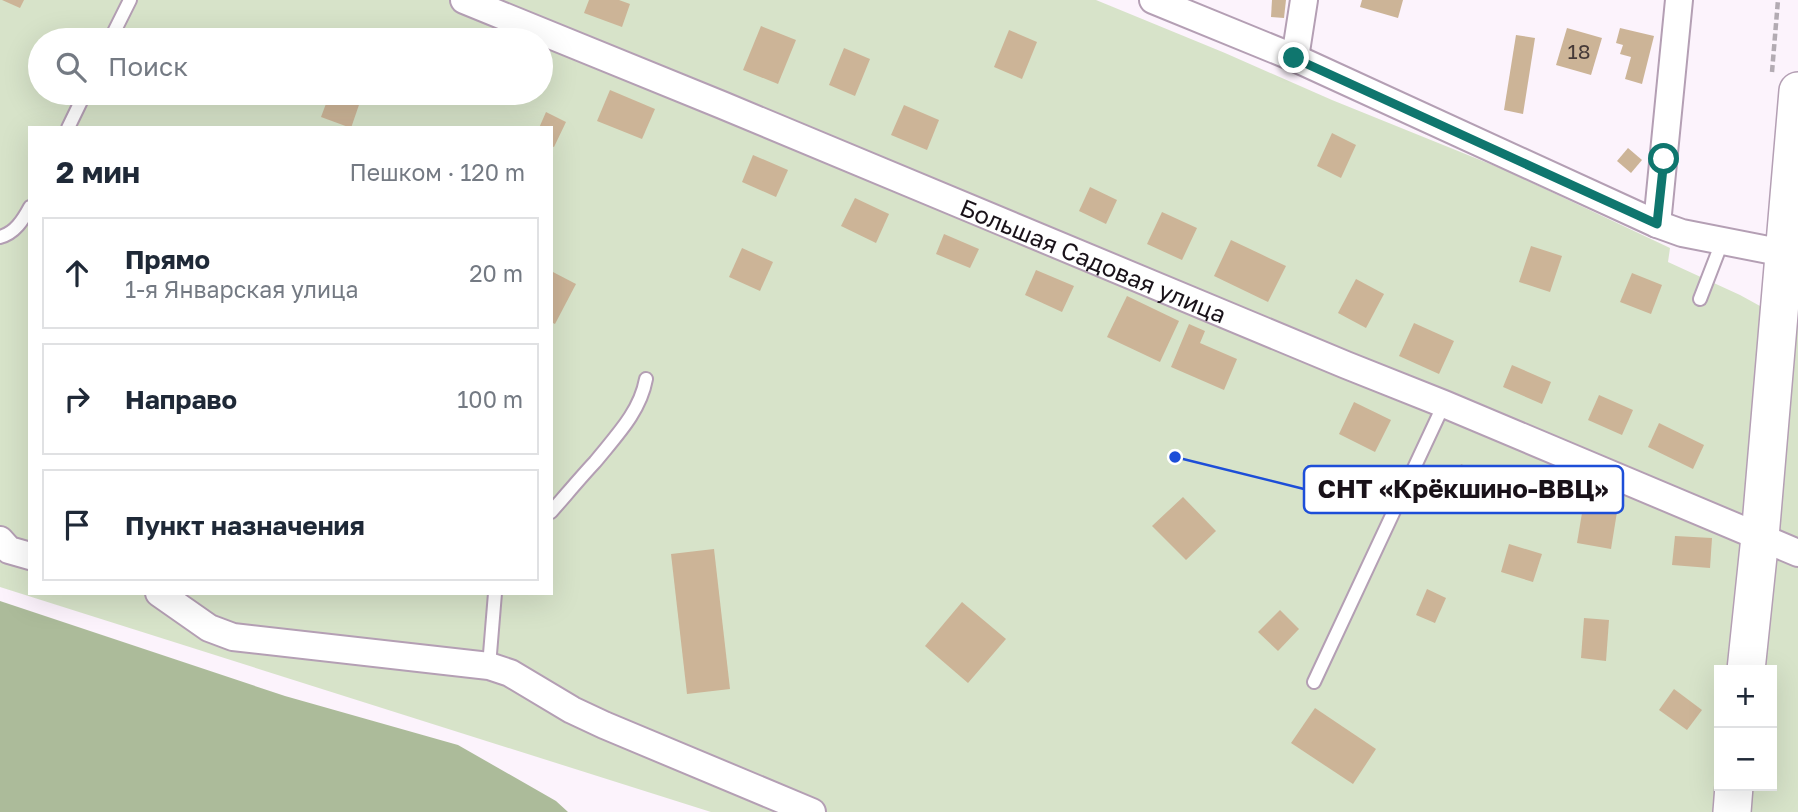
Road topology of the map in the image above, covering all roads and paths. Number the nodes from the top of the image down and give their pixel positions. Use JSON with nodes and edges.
{"nodes":[{"id":1,"x":130,"y":0,"type":"edge"},
{"id":2,"x":464,"y":0,"type":"edge"},
{"id":3,"x":1153,"y":0,"type":"edge"},
{"id":4,"x":1304,"y":0,"type":"edge"},
{"id":5,"x":1679,"y":0,"type":"edge"},
{"id":6,"x":116,"y":28,"type":"edge"},
{"id":7,"x":533,"y":28,"type":"edge"},
{"id":8,"x":553,"y":36,"type":"edge"},
{"id":9,"x":1294,"y":58,"type":"junction"},
{"id":10,"x":1798,"y":92,"type":"edge"},
{"id":11,"x":79,"y":105,"type":"edge"},
{"id":12,"x":69,"y":126,"type":"edge"},
{"id":13,"x":28,"y":210,"type":"edge"},
{"id":14,"x":1657,"y":224,"type":"junction"},
{"id":15,"x":0,"y":237,"type":"edge"},
{"id":16,"x":1722,"y":242,"type":"junction"},
{"id":17,"x":1784,"y":253,"type":"junction"},
{"id":18,"x":1700,"y":299,"type":"dead end"},
{"id":19,"x":646,"y":379,"type":"dead end"},
{"id":20,"x":1444,"y":404,"type":"junction"},
{"id":21,"x":553,"y":510,"type":"edge"},
{"id":22,"x":1760,"y":537,"type":"junction"},
{"id":23,"x":0,"y":540,"type":"edge"},
{"id":24,"x":1798,"y":553,"type":"edge"},
{"id":25,"x":28,"y":555,"type":"edge"},
{"id":26,"x":162,"y":595,"type":"edge"},
{"id":27,"x":495,"y":595,"type":"edge"},
{"id":28,"x":1747,"y":665,"type":"edge"},
{"id":29,"x":489,"y":666,"type":"junction"},
{"id":30,"x":1314,"y":682,"type":"dead end"},
{"id":31,"x":1734,"y":791,"type":"edge"},
{"id":32,"x":812,"y":812,"type":"edge"},
{"id":33,"x":1732,"y":812,"type":"edge"}],
"edges":[{"from":1,"to":6,"type":"lane"},
{"from":2,"to":7,"type":"street","name":"Большая Садовая улица"},
{"from":3,"to":9,"type":"street"},
{"from":4,"to":9,"type":"street"},
{"from":5,"to":14,"type":"street"},
{"from":8,"to":20,"type":"street","name":"Большая Садовая улица"},
{"from":9,"to":14,"type":"street"},
{"from":10,"to":17,"type":"main road"},
{"from":11,"to":12,"type":"lane"},
{"from":13,"to":15,"type":"lane"},
{"from":14,"to":16,"type":"street"},
{"from":16,"to":17,"type":"street"},
{"from":16,"to":18,"type":"lane"},
{"from":17,"to":22,"type":"main road"},
{"from":19,"to":21,"type":"lane"},
{"from":20,"to":22,"type":"street","name":"Большая Садовая улица"},
{"from":20,"to":30,"type":"lane"},
{"from":22,"to":24,"type":"street","name":"Большая Садовая улица"},
{"from":22,"to":28,"type":"main road"},
{"from":23,"to":25,"type":"street"},
{"from":26,"to":29,"type":"street"},
{"from":27,"to":29,"type":"lane"},
{"from":29,"to":32,"type":"street"},
{"from":31,"to":33,"type":"main road"}]}
